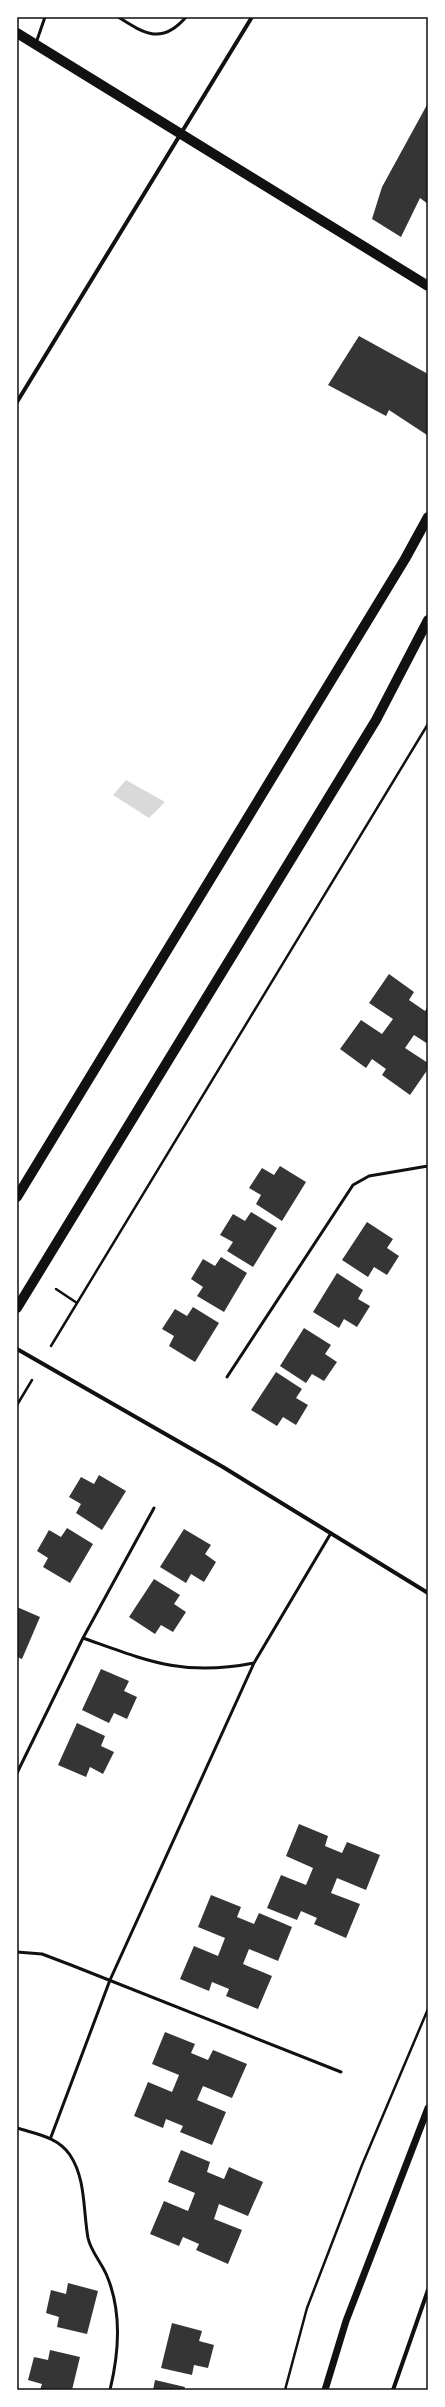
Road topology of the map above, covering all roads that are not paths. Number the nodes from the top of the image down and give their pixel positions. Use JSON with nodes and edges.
{"nodes":[{"id":1,"x":45,"y":17,"type":"edge"},
{"id":2,"x":118,"y":17,"type":"edge"},
{"id":3,"x":186,"y":17,"type":"edge"},
{"id":4,"x":252,"y":17,"type":"edge"},
{"id":5,"x":17,"y":33,"type":"edge"},
{"id":6,"x":35,"y":44,"type":"junction"},
{"id":7,"x":181,"y":133,"type":"junction"},
{"id":8,"x":428,"y":286,"type":"edge"},
{"id":9,"x":17,"y":402,"type":"edge"},
{"id":10,"x":428,"y":517,"type":"edge"},
{"id":11,"x":428,"y":620,"type":"edge"},
{"id":12,"x":428,"y":1166,"type":"edge"},
{"id":13,"x":17,"y":1197,"type":"edge"},
{"id":14,"x":17,"y":1308,"type":"edge"},
{"id":15,"x":17,"y":1349,"type":"edge"},
{"id":16,"x":227,"y":1377,"type":"dead end"},
{"id":17,"x":154,"y":1508,"type":"dead end"},
{"id":18,"x":331,"y":1533,"type":"junction"},
{"id":19,"x":428,"y":1594,"type":"edge"},
{"id":20,"x":83,"y":1638,"type":"junction"},
{"id":21,"x":254,"y":1663,"type":"junction"},
{"id":22,"x":17,"y":1773,"type":"edge"},
{"id":23,"x":17,"y":1952,"type":"edge"},
{"id":24,"x":110,"y":1980,"type":"junction"},
{"id":25,"x":341,"y":2072,"type":"dead end"},
{"id":26,"x":428,"y":2108,"type":"edge"},
{"id":27,"x":17,"y":2128,"type":"edge"},
{"id":28,"x":51,"y":2137,"type":"junction"},
{"id":29,"x":428,"y":2290,"type":"edge"},
{"id":30,"x":110,"y":2390,"type":"edge"},
{"id":31,"x":325,"y":2390,"type":"edge"},
{"id":32,"x":393,"y":2390,"type":"edge"}],
"edges":[{"from":1,"to":6,"type":"lane"},
{"from":2,"to":3,"type":"lane"},
{"from":4,"to":7,"type":"street"},
{"from":5,"to":6,"type":"main road"},
{"from":6,"to":7,"type":"main road"},
{"from":7,"to":8,"type":"main road"},
{"from":7,"to":9,"type":"street"},
{"from":10,"to":13,"type":"main road"},
{"from":11,"to":14,"type":"main road"},
{"from":12,"to":16,"type":"lane"},
{"from":15,"to":18,"type":"street"},
{"from":17,"to":20,"type":"lane"},
{"from":18,"to":19,"type":"street"},
{"from":18,"to":21,"type":"lane"},
{"from":20,"to":21,"type":"lane"},
{"from":20,"to":22,"type":"lane"},
{"from":21,"to":24,"type":"lane"},
{"from":23,"to":24,"type":"lane"},
{"from":24,"to":25,"type":"lane"},
{"from":24,"to":28,"type":"lane"},
{"from":26,"to":31,"type":"street"},
{"from":27,"to":28,"type":"lane"},
{"from":28,"to":30,"type":"lane"},
{"from":29,"to":32,"type":"street"}]}
